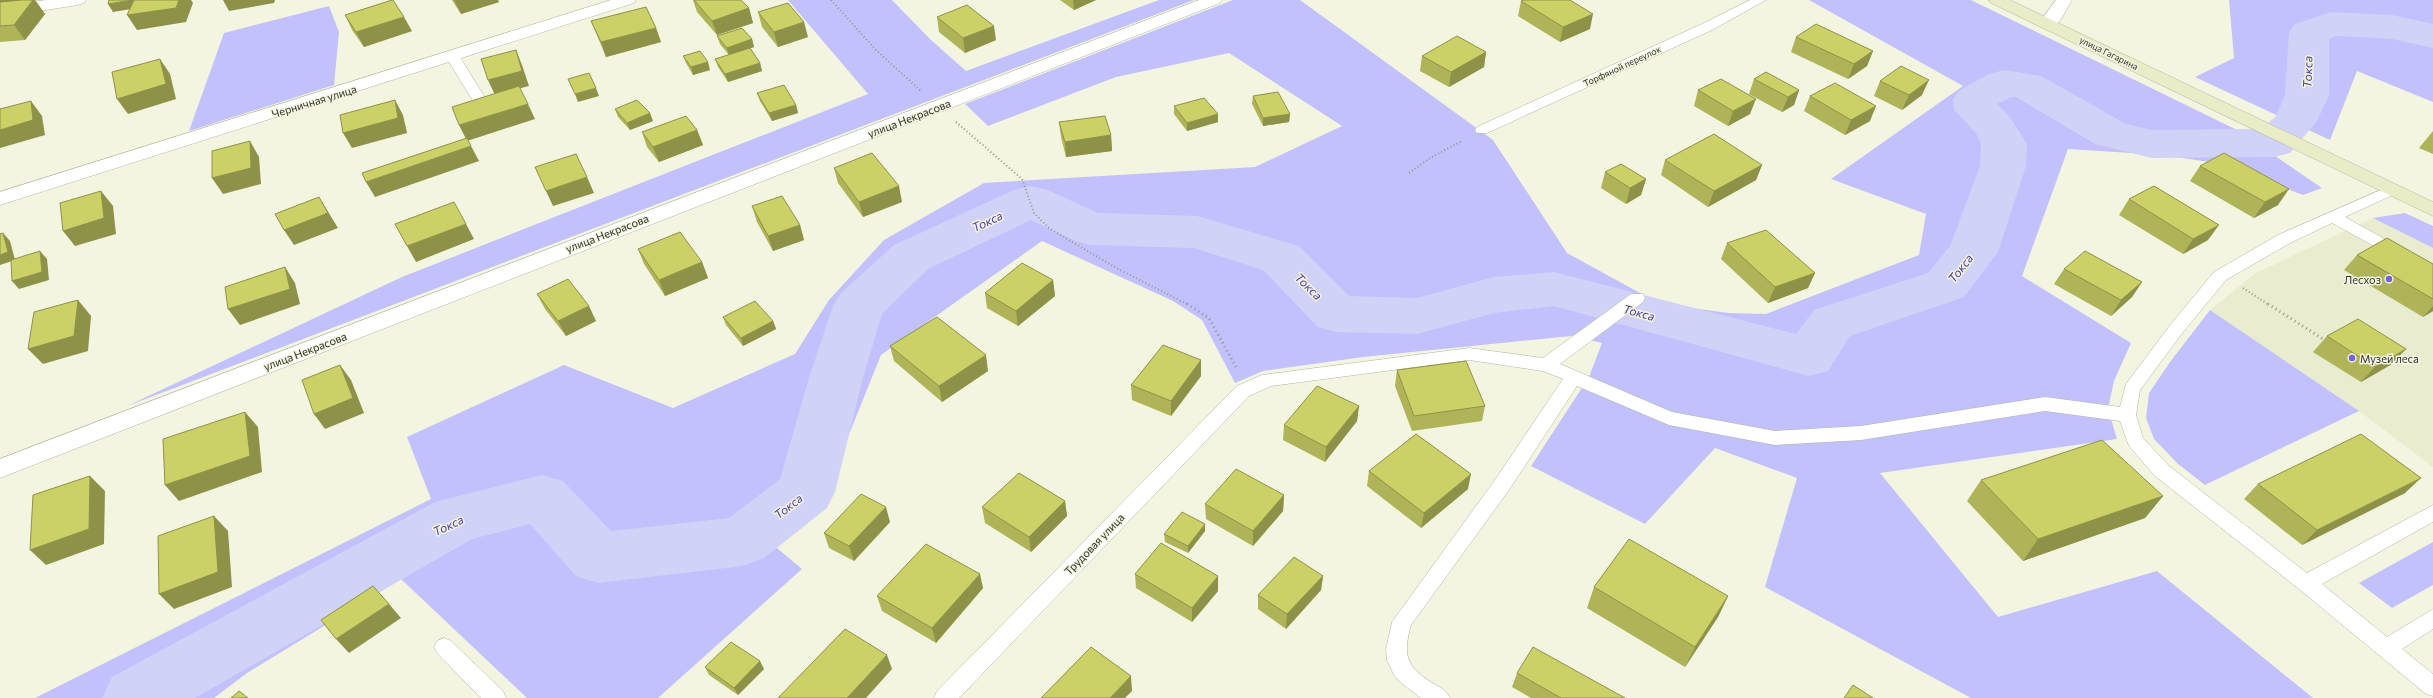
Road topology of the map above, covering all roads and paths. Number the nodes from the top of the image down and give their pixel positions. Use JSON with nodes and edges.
{"nodes":[{"id":1,"x":78,"y":0,"type":"edge"},
{"id":2,"x":628,"y":0,"type":"edge"},
{"id":3,"x":1214,"y":0,"type":"edge"},
{"id":4,"x":1760,"y":0,"type":"edge"},
{"id":5,"x":1996,"y":0,"type":"edge"},
{"id":6,"x":2064,"y":0,"type":"edge"},
{"id":7,"x":13,"y":10,"type":"edge"},
{"id":8,"x":2047,"y":23,"type":"junction"},
{"id":9,"x":453,"y":57,"type":"junction"},
{"id":10,"x":480,"y":101,"type":"edge"},
{"id":11,"x":1482,"y":130,"type":"joint"},
{"id":12,"x":1409,"y":173,"type":"dead end"},
{"id":13,"x":1022,"y":179,"type":"dead end"},
{"id":14,"x":2392,"y":190,"type":"junction"},
{"id":15,"x":0,"y":199,"type":"edge"},
{"id":16,"x":2433,"y":210,"type":"edge"},
{"id":17,"x":2333,"y":217,"type":"junction"},
{"id":18,"x":2433,"y":273,"type":"edge"},
{"id":19,"x":2220,"y":276,"type":"junction"},
{"id":20,"x":1637,"y":298,"type":"dead end"},
{"id":21,"x":2323,"y":339,"type":"dead end"},
{"id":22,"x":1546,"y":365,"type":"junction"},
{"id":23,"x":1573,"y":378,"type":"junction"},
{"id":24,"x":1243,"y":391,"type":"junction"},
{"id":25,"x":2127,"y":415,"type":"junction"},
{"id":26,"x":0,"y":469,"type":"edge"},
{"id":27,"x":2433,"y":513,"type":"edge"},
{"id":28,"x":2306,"y":583,"type":"junction"},
{"id":29,"x":2433,"y":618,"type":"edge"},
{"id":30,"x":444,"y":647,"type":"dead end"},
{"id":31,"x":2386,"y":649,"type":"junction"},
{"id":32,"x":2433,"y":687,"type":"edge"},
{"id":33,"x":495,"y":698,"type":"edge"},
{"id":34,"x":945,"y":698,"type":"edge"},
{"id":35,"x":1439,"y":698,"type":"edge"}],
"edges":[{"from":1,"to":7,"type":"street"},
{"from":2,"to":9,"type":"street","name":"Черничная улица"},
{"from":3,"to":26,"type":"street","name":"улица Некрасова"},
{"from":4,"to":11,"type":"lane","name":"Торфяной переулок"},
{"from":5,"to":8,"type":"main road","name":"улица Гагарина"},
{"from":6,"to":8,"type":"street"},
{"from":8,"to":14,"type":"main road","name":"улица Гагарина"},
{"from":9,"to":10,"type":"lane"},
{"from":9,"to":15,"type":"street","name":"Черничная улица"},
{"from":11,"to":12,"type":"path"},
{"from":13,"to":24,"type":"path"},
{"from":14,"to":16,"type":"main road","name":"улица Гагарина"},
{"from":14,"to":17,"type":"lane"},
{"from":17,"to":18,"type":"lane"},
{"from":17,"to":19,"type":"lane"},
{"from":19,"to":21,"type":"path"},
{"from":19,"to":25,"type":"lane"},
{"from":20,"to":22,"type":"lane"},
{"from":22,"to":23,"type":"lane"},
{"from":22,"to":24,"type":"lane"},
{"from":23,"to":25,"type":"lane"},
{"from":23,"to":35,"type":"lane"},
{"from":24,"to":34,"type":"lane","name":"Трудовая улица"},
{"from":25,"to":28,"type":"lane"},
{"from":27,"to":28,"type":"lane"},
{"from":28,"to":31,"type":"lane"},
{"from":29,"to":31,"type":"lane"},
{"from":30,"to":33,"type":"lane"},
{"from":31,"to":32,"type":"lane"}]}
